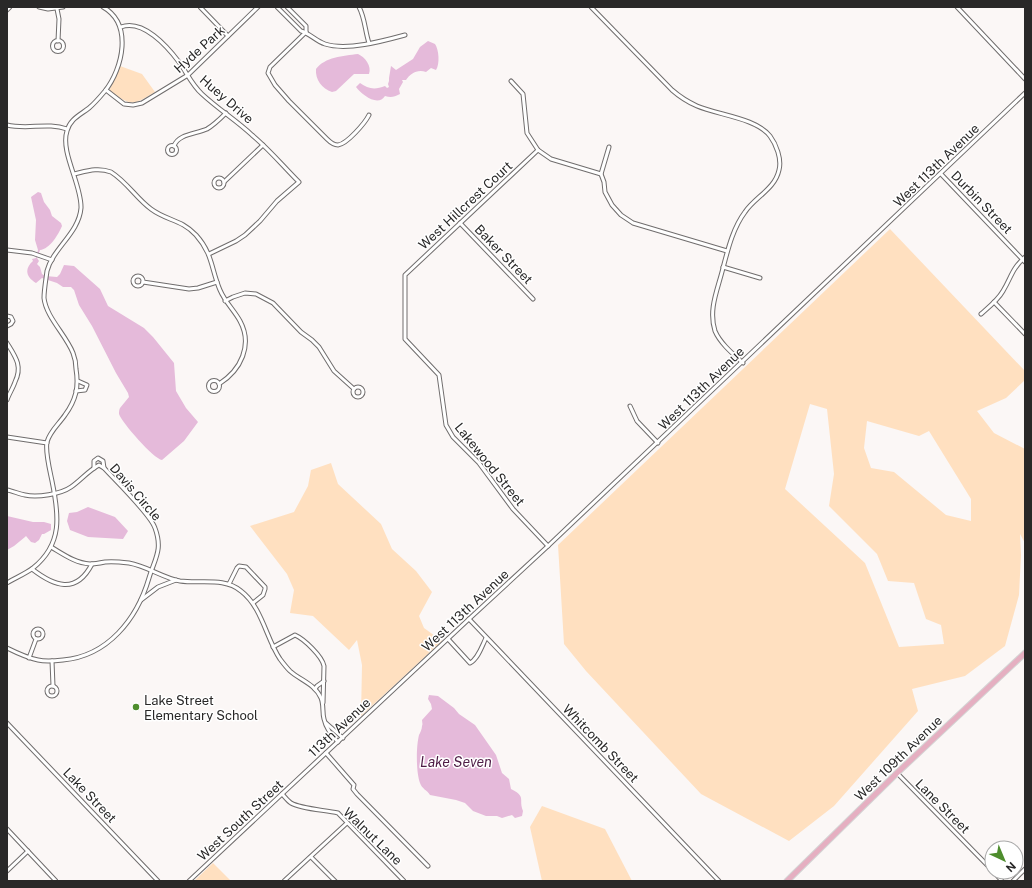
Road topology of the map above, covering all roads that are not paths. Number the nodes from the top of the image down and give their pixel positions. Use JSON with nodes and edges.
{"nodes":[{"id":1,"x":10,"y":7,"type":"edge"},
{"id":2,"x":39,"y":7,"type":"edge"},
{"id":3,"x":63,"y":7,"type":"edge"},
{"id":4,"x":103,"y":7,"type":"edge"},
{"id":5,"x":200,"y":7,"type":"edge"},
{"id":6,"x":258,"y":7,"type":"edge"},
{"id":7,"x":277,"y":7,"type":"edge"},
{"id":8,"x":287,"y":7,"type":"edge"},
{"id":9,"x":359,"y":7,"type":"edge"},
{"id":10,"x":591,"y":7,"type":"edge"},
{"id":11,"x":957,"y":7,"type":"edge"},
{"id":12,"x":57,"y":9,"type":"junction"},
{"id":13,"x":7,"y":10,"type":"edge"},
{"id":14,"x":121,"y":27,"type":"junction"},
{"id":15,"x":306,"y":32,"type":"junction"},
{"id":16,"x":405,"y":35,"type":"dead end"},
{"id":17,"x":228,"y":36,"type":"junction"},
{"id":18,"x":58,"y":41,"type":"dead end"},
{"id":19,"x":369,"y":43,"type":"junction"},
{"id":20,"x":188,"y":75,"type":"junction"},
{"id":21,"x":1025,"y":78,"type":"edge"},
{"id":22,"x":511,"y":81,"type":"dead end"},
{"id":23,"x":106,"y":90,"type":"junction"},
{"id":24,"x":1025,"y":93,"type":"edge"},
{"id":25,"x":226,"y":113,"type":"junction"},
{"id":26,"x":369,"y":115,"type":"dead end"},
{"id":27,"x":7,"y":125,"type":"edge"},
{"id":28,"x":67,"y":129,"type":"junction"},
{"id":29,"x":263,"y":145,"type":"junction"},
{"id":30,"x":174,"y":146,"type":"dead end"},
{"id":31,"x":610,"y":147,"type":"dead end"},
{"id":32,"x":538,"y":150,"type":"junction"},
{"id":33,"x":74,"y":174,"type":"junction"},
{"id":34,"x":601,"y":174,"type":"junction"},
{"id":35,"x":941,"y":174,"type":"junction"},
{"id":36,"x":224,"y":182,"type":"dead end"},
{"id":37,"x":460,"y":223,"type":"junction"},
{"id":38,"x":7,"y":250,"type":"edge"},
{"id":39,"x":726,"y":251,"type":"junction"},
{"id":40,"x":209,"y":254,"type":"junction"},
{"id":41,"x":1024,"y":259,"type":"edge"},
{"id":42,"x":52,"y":260,"type":"junction"},
{"id":43,"x":723,"y":268,"type":"junction"},
{"id":44,"x":405,"y":275,"type":"joint"},
{"id":45,"x":760,"y":278,"type":"dead end"},
{"id":46,"x":143,"y":282,"type":"dead end"},
{"id":47,"x":217,"y":282,"type":"junction"},
{"id":48,"x":533,"y":298,"type":"dead end"},
{"id":49,"x":226,"y":301,"type":"junction"},
{"id":50,"x":994,"y":302,"type":"junction"},
{"id":51,"x":982,"y":314,"type":"dead end"},
{"id":52,"x":7,"y":316,"type":"edge"},
{"id":53,"x":7,"y":326,"type":"edge"},
{"id":54,"x":1025,"y":334,"type":"edge"},
{"id":55,"x":7,"y":343,"type":"edge"},
{"id":56,"x":743,"y":363,"type":"junction"},
{"id":57,"x":78,"y":381,"type":"junction"},
{"id":58,"x":219,"y":384,"type":"dead end"},
{"id":59,"x":7,"y":386,"type":"edge"},
{"id":60,"x":13,"y":388,"type":"junction"},
{"id":61,"x":354,"y":389,"type":"dead end"},
{"id":62,"x":76,"y":391,"type":"junction"},
{"id":63,"x":7,"y":400,"type":"edge"},
{"id":64,"x":630,"y":406,"type":"dead end"},
{"id":65,"x":7,"y":437,"type":"edge"},
{"id":66,"x":47,"y":443,"type":"junction"},
{"id":67,"x":658,"y":443,"type":"junction"},
{"id":68,"x":94,"y":468,"type":"junction"},
{"id":69,"x":104,"y":468,"type":"junction"},
{"id":70,"x":7,"y":490,"type":"edge"},
{"id":71,"x":54,"y":493,"type":"junction"},
{"id":72,"x":548,"y":546,"type":"junction"},
{"id":73,"x":51,"y":547,"type":"junction"},
{"id":74,"x":92,"y":564,"type":"junction"},
{"id":75,"x":32,"y":569,"type":"junction"},
{"id":76,"x":152,"y":570,"type":"junction"},
{"id":77,"x":177,"y":580,"type":"junction"},
{"id":78,"x":7,"y":583,"type":"edge"},
{"id":79,"x":229,"y":584,"type":"junction"},
{"id":80,"x":140,"y":601,"type":"junction"},
{"id":81,"x":253,"y":603,"type":"junction"},
{"id":82,"x":469,"y":619,"type":"junction"},
{"id":83,"x":486,"y":638,"type":"junction"},
{"id":84,"x":36,"y":639,"type":"dead end"},
{"id":85,"x":448,"y":639,"type":"junction"},
{"id":86,"x":274,"y":647,"type":"junction"},
{"id":87,"x":7,"y":648,"type":"edge"},
{"id":88,"x":1025,"y":653,"type":"edge"},
{"id":89,"x":29,"y":658,"type":"junction"},
{"id":90,"x":52,"y":661,"type":"junction"},
{"id":91,"x":324,"y":681,"type":"junction"},
{"id":92,"x":53,"y":686,"type":"dead end"},
{"id":93,"x":315,"y":689,"type":"junction"},
{"id":94,"x":388,"y":694,"type":"joint"},
{"id":95,"x":323,"y":707,"type":"junction"},
{"id":96,"x":325,"y":721,"type":"junction"},
{"id":97,"x":7,"y":723,"type":"edge"},
{"id":98,"x":343,"y":738,"type":"junction"},
{"id":99,"x":338,"y":742,"type":"junction"},
{"id":100,"x":326,"y":753,"type":"junction"},
{"id":101,"x":897,"y":773,"type":"junction"},
{"id":102,"x":304,"y":774,"type":"joint"},
{"id":103,"x":282,"y":794,"type":"junction"},
{"id":104,"x":347,"y":823,"type":"junction"},
{"id":105,"x":7,"y":829,"type":"edge"},
{"id":106,"x":28,"y":851,"type":"junction"},
{"id":107,"x":311,"y":857,"type":"junction"},
{"id":108,"x":984,"y":862,"type":"edge"},
{"id":109,"x":428,"y":866,"type":"dead end"},
{"id":110,"x":7,"y":870,"type":"edge"},
{"id":111,"x":1025,"y":870,"type":"edge"},
{"id":112,"x":56,"y":881,"type":"edge"},
{"id":113,"x":158,"y":881,"type":"edge"},
{"id":114,"x":189,"y":881,"type":"edge"},
{"id":115,"x":284,"y":881,"type":"edge"},
{"id":116,"x":335,"y":881,"type":"edge"},
{"id":117,"x":404,"y":881,"type":"edge"},
{"id":118,"x":719,"y":881,"type":"edge"},
{"id":119,"x":787,"y":881,"type":"edge"},
{"id":120,"x":1013,"y":881,"type":"edge"}],
"edges":[{"from":1,"to":13,"type":"street"},
{"from":2,"to":12,"type":"street"},
{"from":3,"to":12,"type":"street"},
{"from":4,"to":14,"type":"street"},
{"from":5,"to":17,"type":"street"},
{"from":6,"to":17,"type":"street","name":"Hyde Park"},
{"from":7,"to":15,"type":"street"},
{"from":8,"to":15,"type":"street"},
{"from":9,"to":19,"type":"street"},
{"from":10,"to":39,"type":"street"},
{"from":11,"to":21,"type":"street"},
{"from":12,"to":18,"type":"street"},
{"from":14,"to":20,"type":"street","name":"Huey Drive"},
{"from":14,"to":23,"type":"street"},
{"from":15,"to":19,"type":"street"},
{"from":15,"to":26,"type":"street"},
{"from":16,"to":19,"type":"street"},
{"from":17,"to":20,"type":"street","name":"Hyde Park"},
{"from":20,"to":23,"type":"street","name":"Hyde Park"},
{"from":20,"to":25,"type":"street","name":"Huey Drive"},
{"from":22,"to":32,"type":"street"},
{"from":23,"to":28,"type":"street"},
{"from":24,"to":35,"type":"street","name":"West 113th Avenue"},
{"from":25,"to":29,"type":"street","name":"Huey Drive"},
{"from":25,"to":30,"type":"street"},
{"from":27,"to":28,"type":"street"},
{"from":28,"to":33,"type":"street"},
{"from":29,"to":36,"type":"street"},
{"from":29,"to":40,"type":"street","name":"Huey Drive"},
{"from":31,"to":34,"type":"street"},
{"from":32,"to":34,"type":"street"},
{"from":32,"to":37,"type":"street","name":"West Hillcrest Court"},
{"from":33,"to":40,"type":"street"},
{"from":33,"to":42,"type":"street"},
{"from":34,"to":39,"type":"street"},
{"from":35,"to":41,"type":"street","name":"Durbin Street"},
{"from":35,"to":56,"type":"street","name":"West 113th Avenue"},
{"from":37,"to":44,"type":"street","name":"West Hillcrest Court"},
{"from":37,"to":48,"type":"street","name":"Baker Street"},
{"from":38,"to":42,"type":"street"},
{"from":39,"to":43,"type":"street"},
{"from":40,"to":47,"type":"street"},
{"from":41,"to":50,"type":"street"},
{"from":42,"to":57,"type":"street"},
{"from":43,"to":45,"type":"street"},
{"from":43,"to":56,"type":"street"},
{"from":44,"to":72,"type":"street","name":"Lakewood Street"},
{"from":46,"to":47,"type":"street"},
{"from":47,"to":49,"type":"street"},
{"from":49,"to":58,"type":"street"},
{"from":49,"to":61,"type":"street"},
{"from":50,"to":51,"type":"street"},
{"from":50,"to":54,"type":"street"},
{"from":52,"to":53,"type":"street"},
{"from":55,"to":60,"type":"street"},
{"from":56,"to":67,"type":"street","name":"West 113th Avenue"},
{"from":57,"to":62,"type":"street"},
{"from":57,"to":62,"type":"street"},
{"from":59,"to":60,"type":"street"},
{"from":60,"to":63,"type":"street"},
{"from":62,"to":66,"type":"street"},
{"from":64,"to":67,"type":"street"},
{"from":65,"to":66,"type":"street"},
{"from":66,"to":71,"type":"street"},
{"from":67,"to":72,"type":"street","name":"West 113th Avenue"},
{"from":68,"to":69,"type":"street","name":"Davis Circle"},
{"from":68,"to":69,"type":"street"},
{"from":68,"to":71,"type":"street"},
{"from":69,"to":76,"type":"street","name":"Davis Circle"},
{"from":70,"to":71,"type":"street"},
{"from":71,"to":73,"type":"street"},
{"from":72,"to":82,"type":"street","name":"West 113th Avenue"},
{"from":73,"to":74,"type":"street"},
{"from":73,"to":75,"type":"street"},
{"from":74,"to":75,"type":"street"},
{"from":74,"to":76,"type":"street"},
{"from":75,"to":78,"type":"street"},
{"from":76,"to":77,"type":"street"},
{"from":76,"to":80,"type":"street","name":"Davis Circle"},
{"from":77,"to":79,"type":"street"},
{"from":77,"to":80,"type":"street","name":"Davis Circle"},
{"from":79,"to":81,"type":"street"},
{"from":79,"to":81,"type":"street"},
{"from":80,"to":90,"type":"street","name":"Davis Circle"},
{"from":81,"to":86,"type":"street"},
{"from":82,"to":83,"type":"street","name":"Whitcomb Street"},
{"from":82,"to":85,"type":"street","name":"West 113th Avenue"},
{"from":83,"to":85,"type":"street"},
{"from":83,"to":118,"type":"street","name":"Whitcomb Street"},
{"from":84,"to":89,"type":"street"},
{"from":85,"to":94,"type":"street","name":"West 113th Avenue"},
{"from":86,"to":91,"type":"street"},
{"from":86,"to":93,"type":"street"},
{"from":87,"to":89,"type":"street","name":"Davis Circle"},
{"from":88,"to":101,"type":"main road","name":"West 109th Avenue"},
{"from":89,"to":90,"type":"street","name":"Davis Circle"},
{"from":90,"to":92,"type":"street"},
{"from":91,"to":93,"type":"street"},
{"from":91,"to":95,"type":"street"},
{"from":93,"to":95,"type":"street"},
{"from":94,"to":98,"type":"street","name":"113th Avenue"},
{"from":95,"to":96,"type":"street"},
{"from":96,"to":98,"type":"street"},
{"from":96,"to":99,"type":"street"},
{"from":97,"to":113,"type":"street","name":"Lake Street"},
{"from":98,"to":99,"type":"street","name":"113th Avenue"},
{"from":99,"to":100,"type":"street","name":"113th Avenue"},
{"from":100,"to":102,"type":"street","name":"113th Avenue"},
{"from":100,"to":109,"type":"street"},
{"from":101,"to":108,"type":"street","name":"Lane Street"},
{"from":101,"to":119,"type":"main road","name":"West 109th Avenue"},
{"from":102,"to":103,"type":"street","name":"West South Street"},
{"from":103,"to":104,"type":"street","name":"Walnut Lane"},
{"from":103,"to":114,"type":"street","name":"West South Street"},
{"from":104,"to":107,"type":"street"},
{"from":104,"to":117,"type":"street","name":"Walnut Lane"},
{"from":105,"to":106,"type":"street"},
{"from":106,"to":110,"type":"street"},
{"from":106,"to":112,"type":"street"},
{"from":107,"to":115,"type":"street"},
{"from":107,"to":116,"type":"street"},
{"from":111,"to":120,"type":"street"}]}
